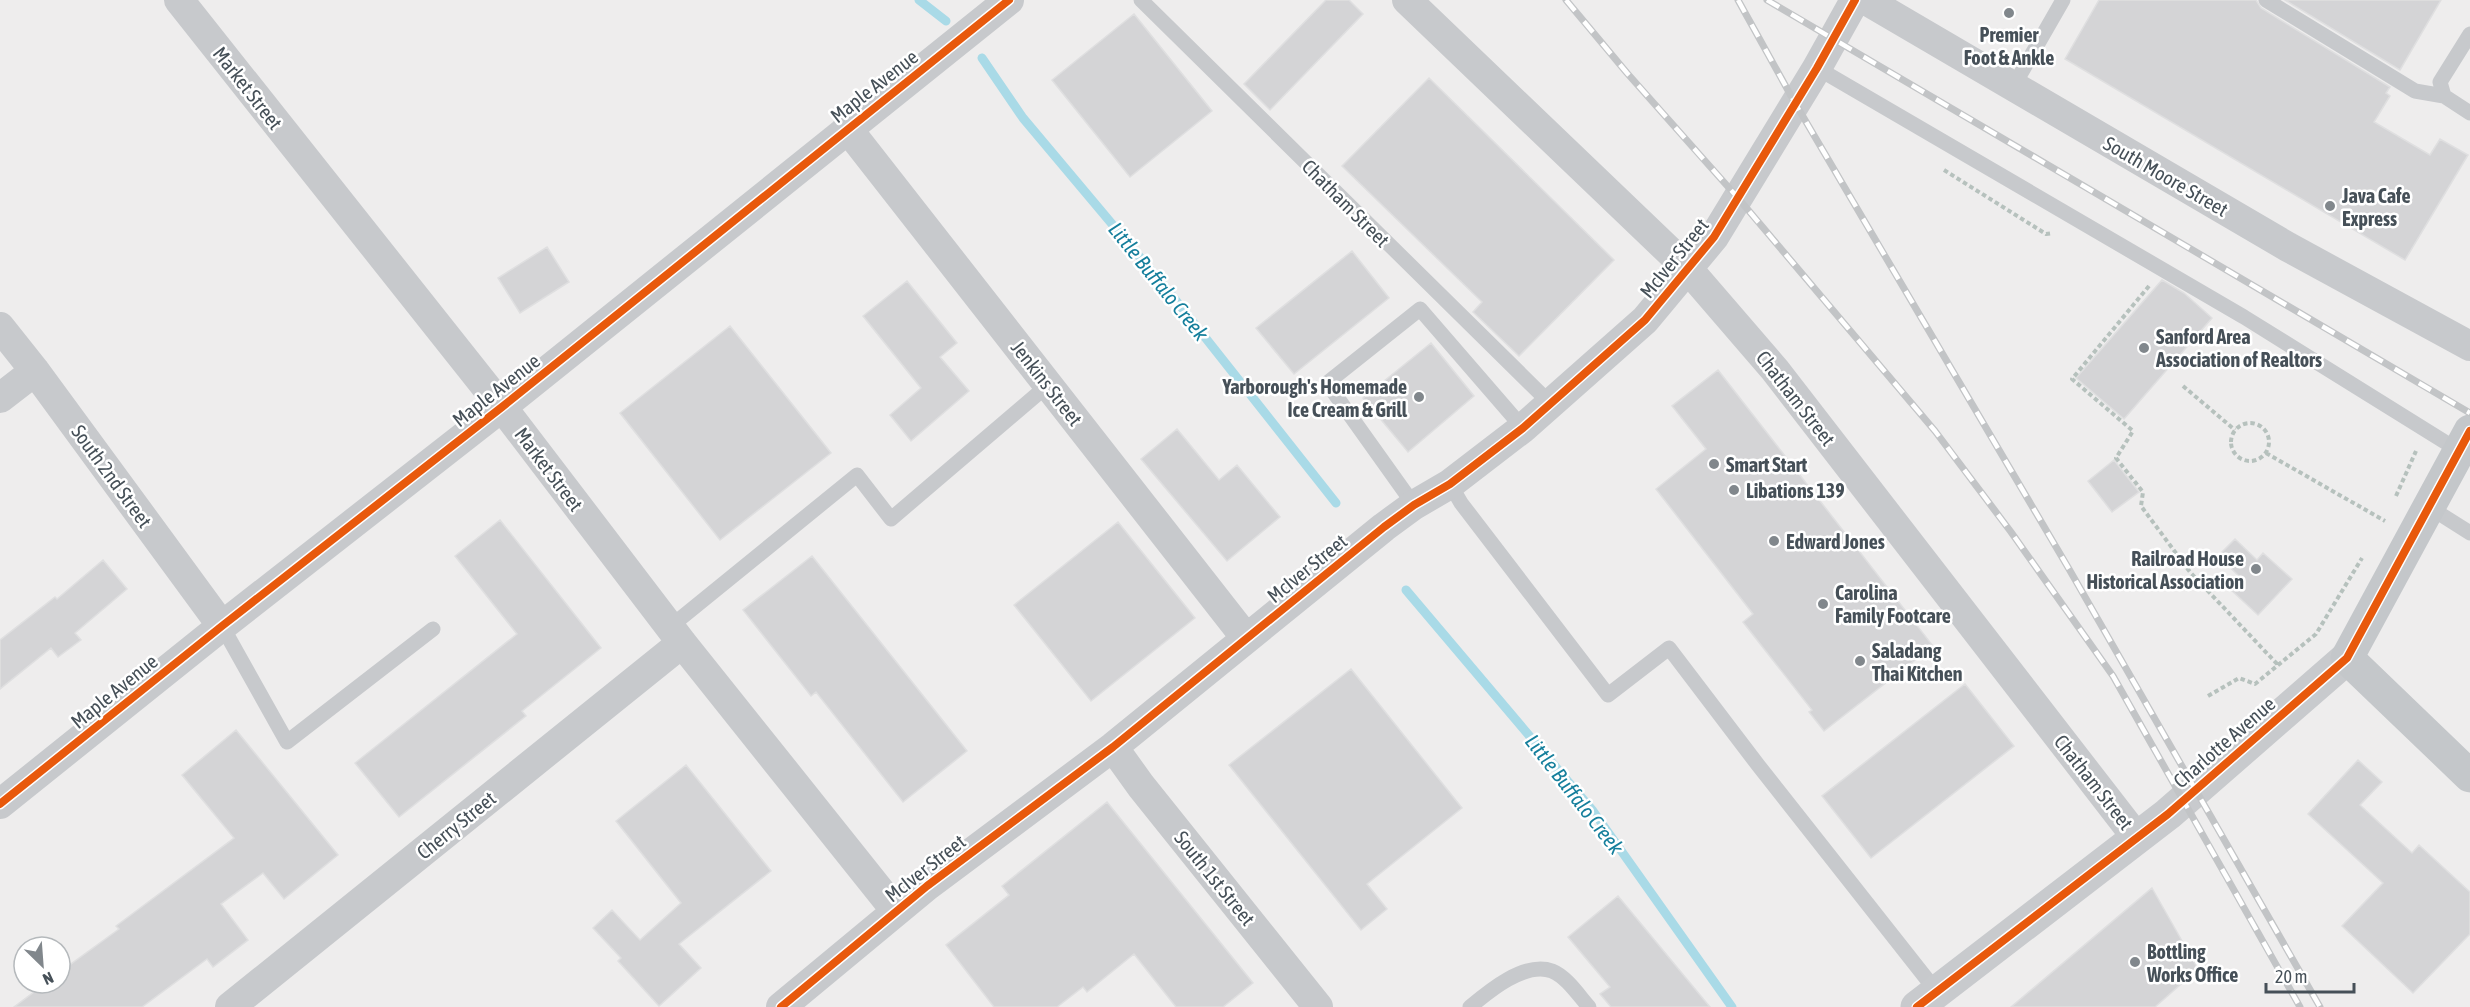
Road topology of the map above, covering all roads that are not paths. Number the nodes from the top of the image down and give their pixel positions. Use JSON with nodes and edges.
{"nodes":[{"id":1,"x":179,"y":0,"type":"edge"},
{"id":2,"x":1010,"y":0,"type":"edge"},
{"id":3,"x":1141,"y":0,"type":"edge"},
{"id":4,"x":1407,"y":0,"type":"edge"},
{"id":5,"x":1854,"y":0,"type":"edge"},
{"id":6,"x":1866,"y":0,"type":"edge"},
{"id":7,"x":2063,"y":0,"type":"edge"},
{"id":8,"x":2266,"y":0,"type":"edge"},
{"id":9,"x":2470,"y":34,"type":"edge"},
{"id":10,"x":1817,"y":68,"type":"junction"},
{"id":11,"x":2013,"y":87,"type":"junction"},
{"id":12,"x":2444,"y":96,"type":"junction"},
{"id":13,"x":2470,"y":113,"type":"edge"},
{"id":14,"x":847,"y":128,"type":"junction"},
{"id":15,"x":1688,"y":269,"type":"junction"},
{"id":16,"x":0,"y":327,"type":"edge"},
{"id":17,"x":2470,"y":346,"type":"edge"},
{"id":18,"x":35,"y":371,"type":"junction"},
{"id":19,"x":1048,"y":385,"type":"junction"},
{"id":20,"x":0,"y":398,"type":"edge"},
{"id":21,"x":1552,"y":405,"type":"junction"},
{"id":22,"x":502,"y":407,"type":"junction"},
{"id":23,"x":1523,"y":428,"type":"junction"},
{"id":24,"x":2466,"y":447,"type":"edge"},
{"id":25,"x":1450,"y":484,"type":"junction"},
{"id":26,"x":1414,"y":505,"type":"junction"},
{"id":27,"x":2429,"y":507,"type":"junction"},
{"id":28,"x":2470,"y":533,"type":"edge"},
{"id":29,"x":222,"y":626,"type":"junction"},
{"id":30,"x":432,"y":629,"type":"dead end"},
{"id":31,"x":676,"y":635,"type":"junction"},
{"id":32,"x":1246,"y":638,"type":"junction"},
{"id":33,"x":2347,"y":658,"type":"junction"},
{"id":34,"x":1113,"y":747,"type":"junction"},
{"id":35,"x":2470,"y":776,"type":"edge"},
{"id":36,"x":0,"y":804,"type":"edge"},
{"id":37,"x":2138,"y":838,"type":"junction"},
{"id":38,"x":896,"y":911,"type":"junction"},
{"id":39,"x":1927,"y":999,"type":"edge"},
{"id":40,"x":230,"y":1007,"type":"edge"},
{"id":41,"x":781,"y":1007,"type":"edge"},
{"id":42,"x":1318,"y":1007,"type":"edge"},
{"id":43,"x":1470,"y":1007,"type":"edge"},
{"id":44,"x":1589,"y":1007,"type":"edge"}],
"edges":[{"from":1,"to":22,"type":"street","name":"Market Street"},
{"from":2,"to":14,"type":"street","name":"Maple Avenue"},
{"from":3,"to":21,"type":"lane","name":"Chatham Street"},
{"from":4,"to":15,"type":"street","name":"Chatham Street"},
{"from":5,"to":10,"type":"street","name":"McIver Street"},
{"from":6,"to":11,"type":"street","name":"South Moore Street"},
{"from":7,"to":11,"type":"lane"},
{"from":8,"to":12,"type":"lane"},
{"from":9,"to":12,"type":"lane"},
{"from":10,"to":15,"type":"street","name":"McIver Street"},
{"from":10,"to":24,"type":"lane"},
{"from":11,"to":17,"type":"street","name":"South Moore Street"},
{"from":12,"to":13,"type":"lane"},
{"from":14,"to":19,"type":"street","name":"Jenkins Street"},
{"from":14,"to":22,"type":"street","name":"Maple Avenue"},
{"from":15,"to":21,"type":"street","name":"McIver Street"},
{"from":15,"to":37,"type":"street","name":"Chatham Street"},
{"from":16,"to":18,"type":"street","name":"South 2nd Street"},
{"from":18,"to":20,"type":"street"},
{"from":18,"to":29,"type":"street","name":"South 2nd Street"},
{"from":19,"to":31,"type":"lane"},
{"from":19,"to":32,"type":"street","name":"Jenkins Street"},
{"from":21,"to":23,"type":"street","name":"McIver Street"},
{"from":22,"to":29,"type":"street","name":"Maple Avenue"},
{"from":22,"to":31,"type":"street","name":"Market Street"},
{"from":23,"to":25,"type":"street","name":"McIver Street"},
{"from":23,"to":26,"type":"lane"},
{"from":24,"to":27,"type":"main road","name":"Charlotte Avenue"},
{"from":25,"to":26,"type":"street","name":"McIver Street"},
{"from":25,"to":39,"type":"lane"},
{"from":26,"to":32,"type":"street","name":"McIver Street"},
{"from":27,"to":28,"type":"lane"},
{"from":27,"to":33,"type":"main road","name":"Charlotte Avenue"},
{"from":29,"to":30,"type":"lane"},
{"from":29,"to":36,"type":"street","name":"Maple Avenue"},
{"from":31,"to":38,"type":"street","name":"Market Street"},
{"from":31,"to":40,"type":"street","name":"Cherry Street"},
{"from":32,"to":34,"type":"street","name":"McIver Street"},
{"from":33,"to":35,"type":"main road"},
{"from":33,"to":37,"type":"street","name":"Charlotte Avenue"},
{"from":34,"to":38,"type":"street","name":"McIver Street"},
{"from":34,"to":42,"type":"street","name":"South 1st Street"},
{"from":37,"to":39,"type":"street","name":"Charlotte Avenue"},
{"from":38,"to":41,"type":"street","name":"McIver Street"},
{"from":43,"to":44,"type":"lane"}]}
